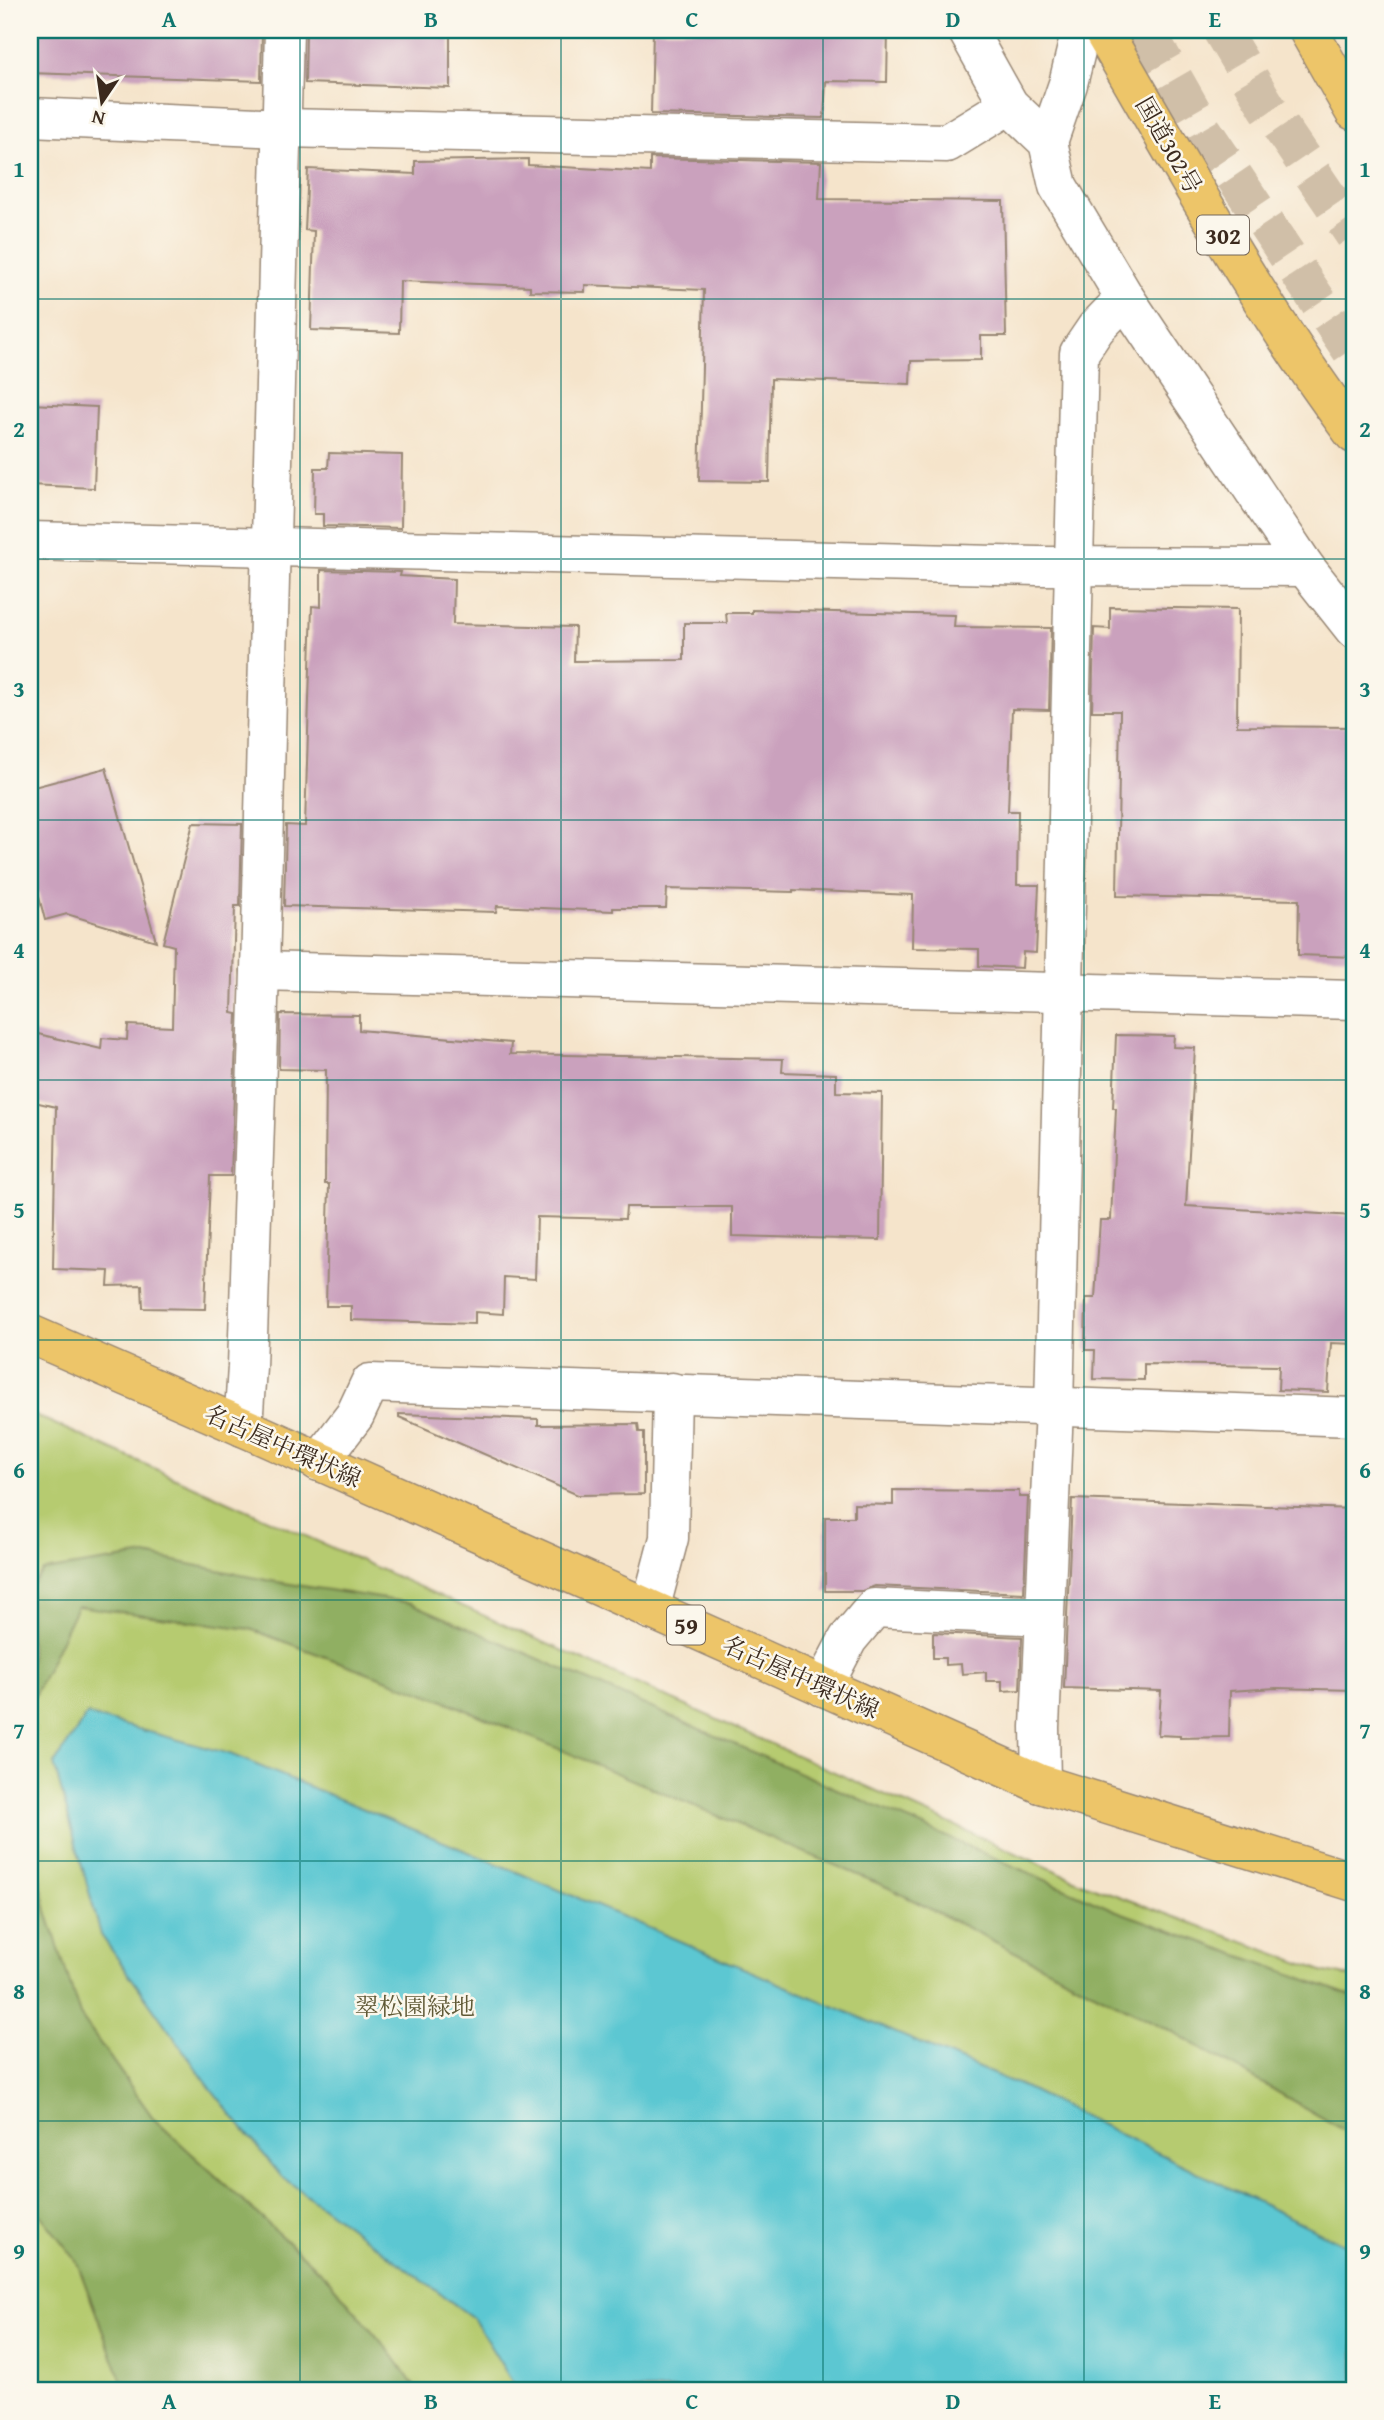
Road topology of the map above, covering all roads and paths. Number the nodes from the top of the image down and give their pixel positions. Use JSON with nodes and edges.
{"nodes":[{"id":1,"x":284,"y":30,"type":"edge"},
{"id":2,"x":967,"y":30,"type":"edge"},
{"id":3,"x":1081,"y":30,"type":"edge"},
{"id":4,"x":1102,"y":30,"type":"edge"},
{"id":5,"x":1308,"y":30,"type":"edge"},
{"id":6,"x":1009,"y":105,"type":"junction"},
{"id":7,"x":1354,"y":111,"type":"edge"},
{"id":8,"x":30,"y":117,"type":"edge"},
{"id":9,"x":283,"y":128,"type":"junction"},
{"id":10,"x":1048,"y":142,"type":"junction"},
{"id":11,"x":1125,"y":298,"type":"junction"},
{"id":12,"x":1354,"y":434,"type":"edge"},
{"id":13,"x":30,"y":541,"type":"edge"},
{"id":14,"x":271,"y":547,"type":"junction"},
{"id":15,"x":1074,"y":566,"type":"junction"},
{"id":16,"x":1305,"y":567,"type":"junction"},
{"id":17,"x":1354,"y":629,"type":"edge"},
{"id":18,"x":260,"y":971,"type":"junction"},
{"id":19,"x":1064,"y":992,"type":"junction"},
{"id":20,"x":1354,"y":1000,"type":"edge"},
{"id":21,"x":30,"y":1335,"type":"edge"},
{"id":22,"x":672,"y":1392,"type":"junction"},
{"id":23,"x":1054,"y":1408,"type":"junction"},
{"id":24,"x":1354,"y":1417,"type":"edge"},
{"id":25,"x":243,"y":1427,"type":"junction"},
{"id":26,"x":319,"y":1462,"type":"junction"},
{"id":27,"x":650,"y":1609,"type":"junction"},
{"id":28,"x":1043,"y":1616,"type":"junction"},
{"id":29,"x":823,"y":1687,"type":"junction"},
{"id":30,"x":1041,"y":1784,"type":"junction"},
{"id":31,"x":1354,"y":1882,"type":"edge"}],
"edges":[{"from":1,"to":9,"type":"street"},
{"from":2,"to":6,"type":"street"},
{"from":3,"to":10,"type":"street"},
{"from":4,"to":12,"type":"main road","name":"国道302号","number":"302"},
{"from":5,"to":7,"type":"main road"},
{"from":6,"to":9,"type":"street"},
{"from":6,"to":10,"type":"street"},
{"from":8,"to":9,"type":"street"},
{"from":9,"to":14,"type":"street"},
{"from":10,"to":11,"type":"street"},
{"from":11,"to":15,"type":"street"},
{"from":11,"to":16,"type":"street"},
{"from":13,"to":14,"type":"street"},
{"from":14,"to":15,"type":"street"},
{"from":14,"to":18,"type":"street"},
{"from":15,"to":16,"type":"street"},
{"from":15,"to":19,"type":"street"},
{"from":16,"to":17,"type":"street"},
{"from":18,"to":19,"type":"street"},
{"from":18,"to":25,"type":"street"},
{"from":19,"to":20,"type":"street"},
{"from":19,"to":23,"type":"street"},
{"from":21,"to":25,"type":"main road","name":"名古屋中環状線","number":"59"},
{"from":22,"to":23,"type":"street"},
{"from":22,"to":26,"type":"street"},
{"from":22,"to":27,"type":"street"},
{"from":23,"to":24,"type":"street"},
{"from":23,"to":28,"type":"street"},
{"from":25,"to":26,"type":"main road","name":"名古屋中環状線","number":"59"},
{"from":26,"to":27,"type":"main road","name":"名古屋中環状線","number":"59"},
{"from":27,"to":29,"type":"main road","name":"名古屋中環状線","number":"59"},
{"from":28,"to":29,"type":"street"},
{"from":28,"to":30,"type":"street"},
{"from":29,"to":30,"type":"main road","name":"名古屋中環状線","number":"59"},
{"from":30,"to":31,"type":"main road","name":"名古屋中環状線","number":"59"}]}
